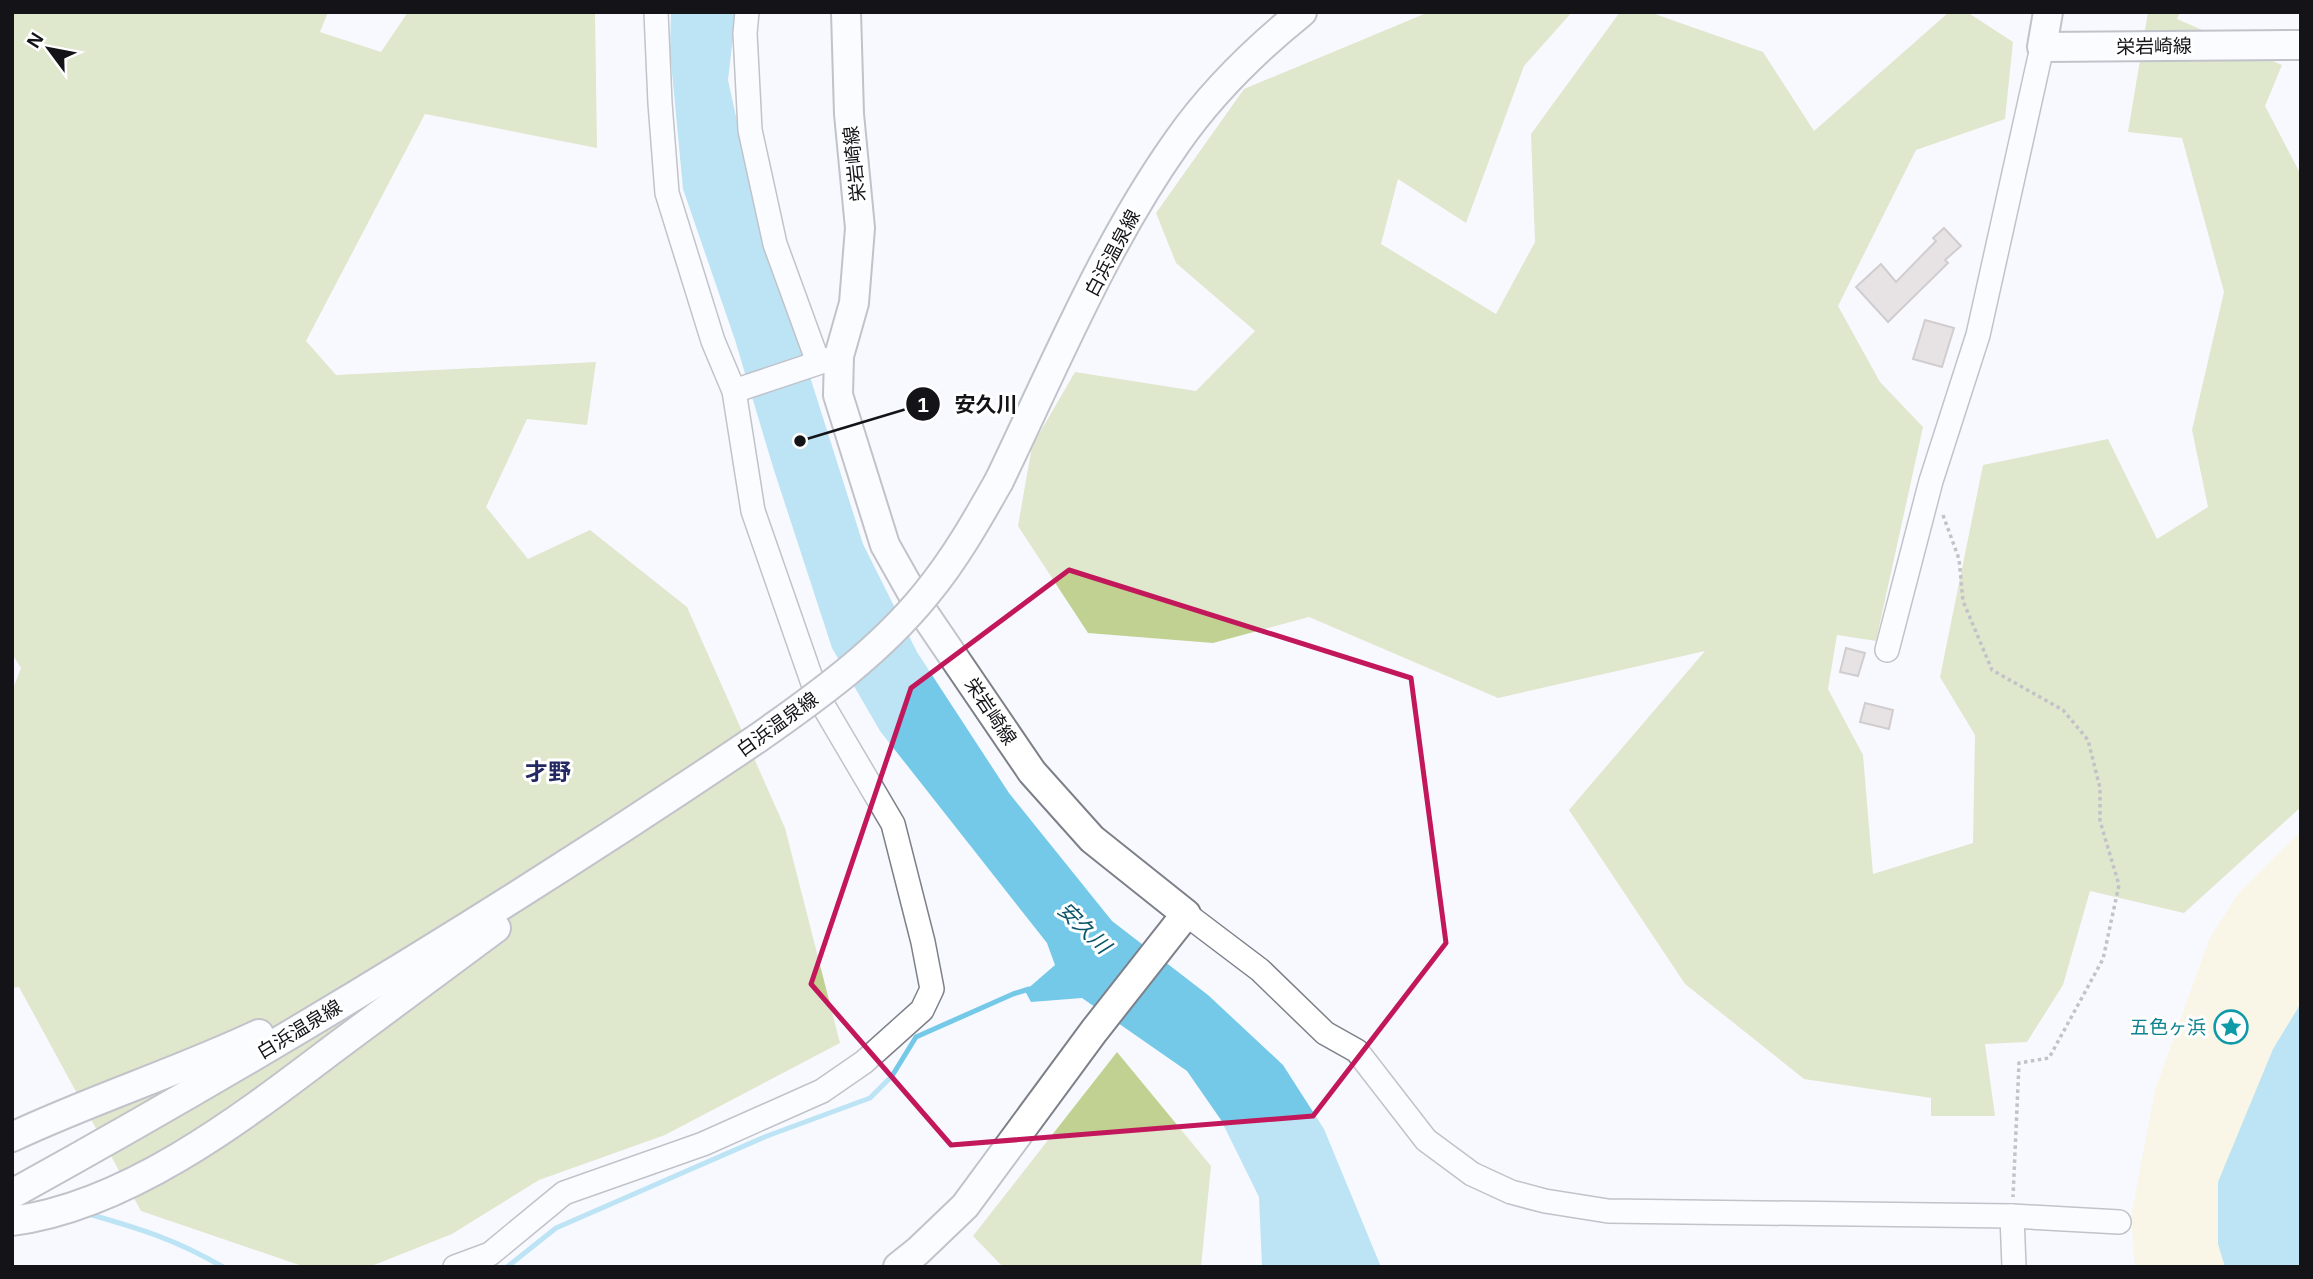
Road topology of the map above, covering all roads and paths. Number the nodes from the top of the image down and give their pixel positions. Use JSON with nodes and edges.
{"nodes":[{"id":1,"x":656,"y":12,"type":"edge"},
{"id":2,"x":747,"y":12,"type":"edge"},
{"id":3,"x":846,"y":12,"type":"edge"},
{"id":4,"x":1302,"y":12,"type":"edge"},
{"id":5,"x":2048,"y":12,"type":"edge"},
{"id":6,"x":2301,"y":44,"type":"edge"},
{"id":7,"x":2042,"y":47,"type":"junction"},
{"id":8,"x":828,"y":359,"type":"junction"},
{"id":9,"x":738,"y":390,"type":"junction"},
{"id":10,"x":1931,"y":481,"type":"junction"},
{"id":11,"x":1887,"y":650,"type":"dead end"},
{"id":12,"x":660,"y":804,"type":"junction"},
{"id":13,"x":537,"y":882,"type":"junction"},
{"id":14,"x":1186,"y":914,"type":"junction"},
{"id":15,"x":23,"y":1132,"type":"edge"},
{"id":16,"x":12,"y":1194,"type":"edge"},
{"id":17,"x":2012,"y":1216,"type":"junction"},
{"id":18,"x":12,"y":1221,"type":"edge"},
{"id":19,"x":2119,"y":1222,"type":"dead end"},
{"id":20,"x":455,"y":1267,"type":"edge"},
{"id":21,"x":898,"y":1267,"type":"edge"},
{"id":22,"x":2014,"y":1267,"type":"edge"}],
"edges":[{"from":1,"to":9,"type":"street"},
{"from":2,"to":8,"type":"street"},
{"from":3,"to":8,"type":"main road","name":"栄岩崎線"},
{"from":4,"to":12,"type":"main road","name":"白浜温泉線","bridge":true},
{"from":5,"to":7,"type":"main road"},
{"from":6,"to":7,"type":"main road","name":"栄岩崎線"},
{"from":7,"to":10,"type":"street"},
{"from":8,"to":9,"type":"street"},
{"from":8,"to":14,"type":"main road","name":"栄岩崎線"},
{"from":9,"to":20,"type":"street"},
{"from":10,"to":11,"type":"street"},
{"from":10,"to":17,"type":"path"},
{"from":12,"to":13,"type":"main road","name":"白浜温泉線"},
{"from":12,"to":18,"type":"main road"},
{"from":13,"to":15,"type":"main road"},
{"from":13,"to":16,"type":"main road","name":"白浜温泉線"},
{"from":14,"to":17,"type":"street"},
{"from":14,"to":21,"type":"main road"},
{"from":17,"to":19,"type":"street"},
{"from":17,"to":22,"type":"street"}]}
